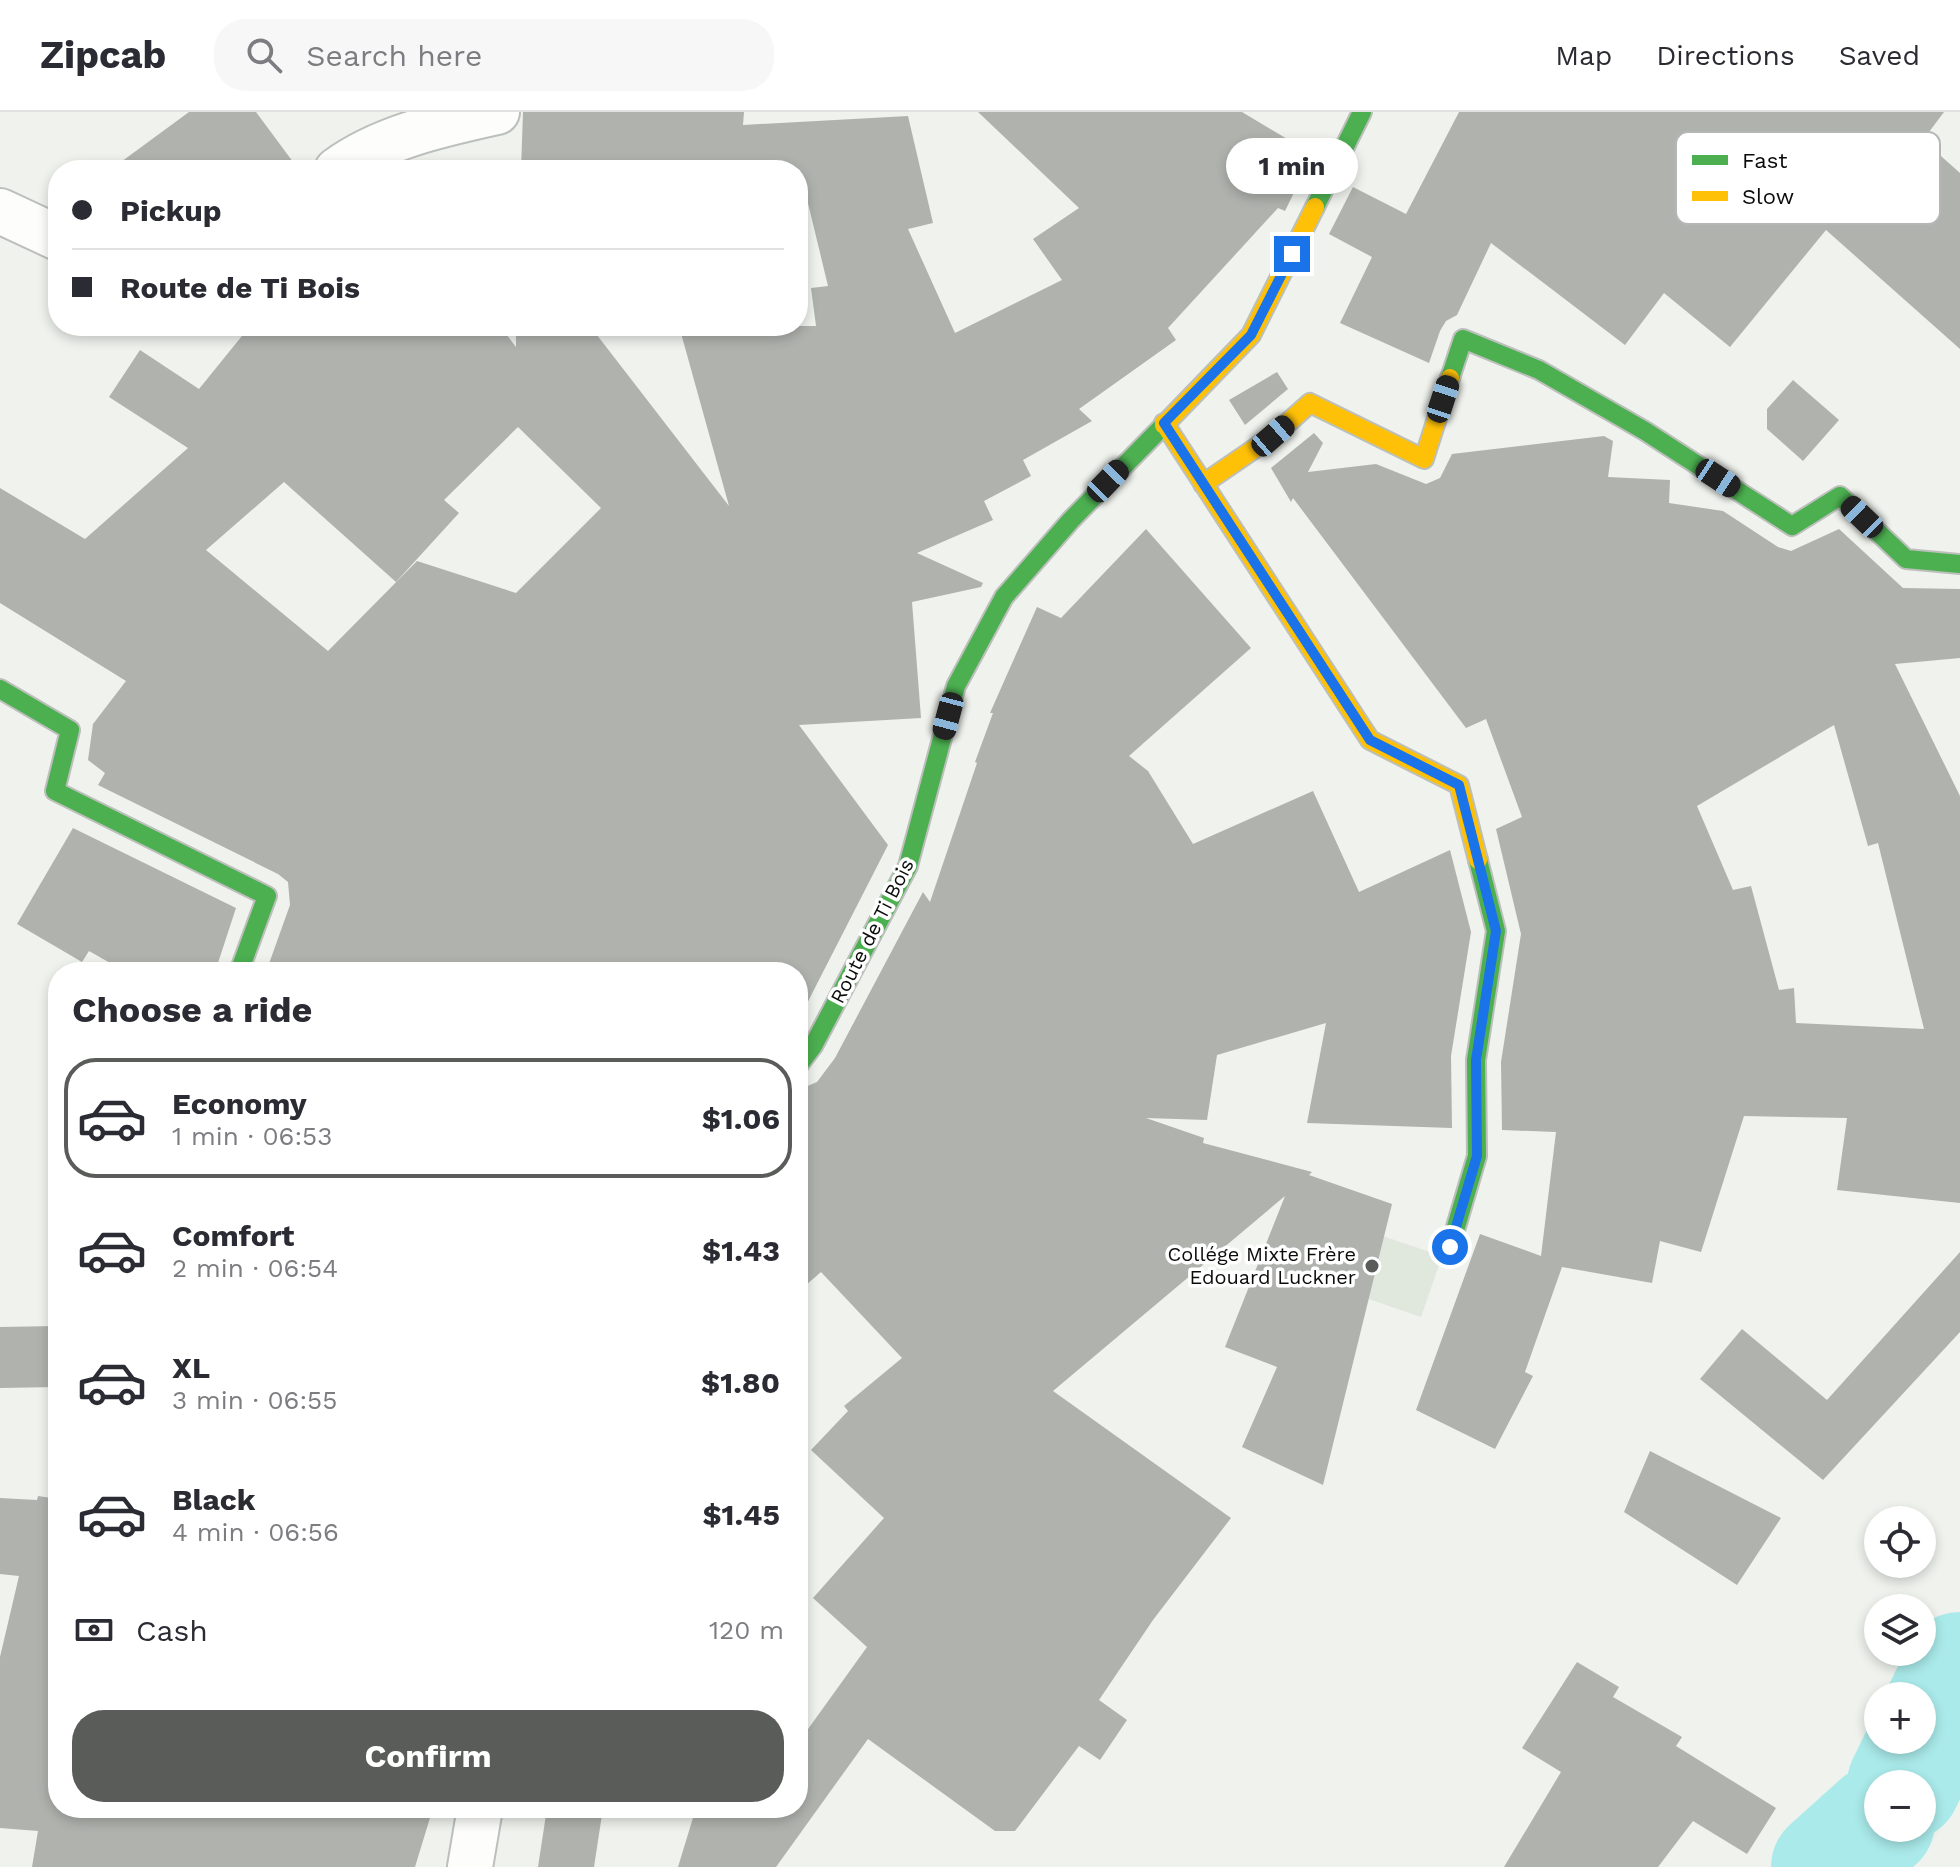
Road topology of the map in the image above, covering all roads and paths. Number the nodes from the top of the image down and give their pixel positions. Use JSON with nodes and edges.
{"nodes":[{"id":1,"x":497,"y":112,"type":"edge"},
{"id":2,"x":1362,"y":112,"type":"edge"},
{"id":3,"x":351,"y":160,"type":"edge"},
{"id":4,"x":0,"y":211,"type":"edge"},
{"id":5,"x":48,"y":233,"type":"edge"},
{"id":6,"x":1164,"y":423,"type":"junction"},
{"id":7,"x":1203,"y":484,"type":"junction"},
{"id":8,"x":1960,"y":564,"type":"edge"},
{"id":9,"x":0,"y":689,"type":"edge"},
{"id":10,"x":243,"y":962,"type":"edge"},
{"id":11,"x":808,"y":1053,"type":"edge"},
{"id":12,"x":1450,"y":1247,"type":"dead end"},
{"id":13,"x":478,"y":1818,"type":"edge"},
{"id":14,"x":470,"y":1867,"type":"edge"}],
"edges":[{"from":1,"to":3,"type":"street"},
{"from":2,"to":6,"type":"street","name":"Route de Ti Bois"},
{"from":4,"to":5,"type":"street"},
{"from":6,"to":7,"type":"street"},
{"from":6,"to":11,"type":"street","name":"Route de Ti Bois"},
{"from":7,"to":8,"type":"street"},
{"from":7,"to":12,"type":"street"},
{"from":9,"to":10,"type":"street"},
{"from":13,"to":14,"type":"street"}]}
